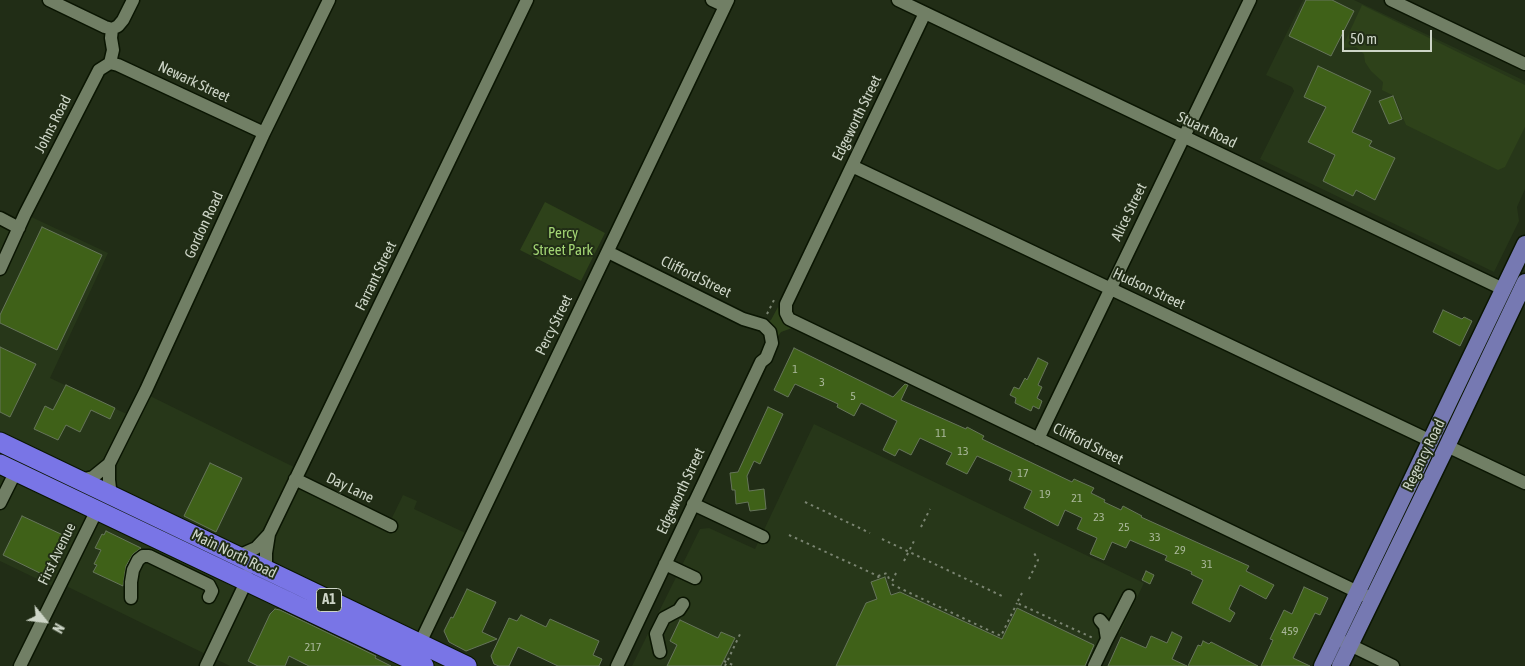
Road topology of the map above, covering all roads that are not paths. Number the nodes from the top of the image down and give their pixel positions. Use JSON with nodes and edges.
{"nodes":[{"id":1,"x":49,"y":0,"type":"edge"},
{"id":2,"x":133,"y":0,"type":"edge"},
{"id":3,"x":329,"y":0,"type":"edge"},
{"id":4,"x":527,"y":0,"type":"edge"},
{"id":5,"x":712,"y":0,"type":"edge"},
{"id":6,"x":898,"y":0,"type":"edge"},
{"id":7,"x":1250,"y":0,"type":"edge"},
{"id":8,"x":1391,"y":0,"type":"edge"},
{"id":9,"x":726,"y":3,"type":"edge"},
{"id":10,"x":925,"y":13,"type":"junction"},
{"id":11,"x":112,"y":29,"type":"junction"},
{"id":12,"x":110,"y":63,"type":"junction"},
{"id":13,"x":1525,"y":64,"type":"edge"},
{"id":14,"x":264,"y":133,"type":"junction"},
{"id":15,"x":1184,"y":137,"type":"junction"},
{"id":16,"x":852,"y":166,"type":"junction"},
{"id":17,"x":0,"y":218,"type":"edge"},
{"id":18,"x":19,"y":228,"type":"junction"},
{"id":19,"x":608,"y":252,"type":"junction"},
{"id":20,"x":1523,"y":252,"type":"edge"},
{"id":21,"x":0,"y":269,"type":"edge"},
{"id":22,"x":1525,"y":282,"type":"edge"},
{"id":23,"x":1111,"y":289,"type":"junction"},
{"id":24,"x":1503,"y":289,"type":"junction"},
{"id":25,"x":789,"y":319,"type":"joint"},
{"id":26,"x":766,"y":328,"type":"joint"},
{"id":27,"x":1038,"y":439,"type":"junction"},
{"id":28,"x":1431,"y":441,"type":"junction"},
{"id":29,"x":0,"y":442,"type":"edge"},
{"id":30,"x":1447,"y":446,"type":"junction"},
{"id":31,"x":109,"y":464,"type":"junction"},
{"id":32,"x":8,"y":467,"type":"edge"},
{"id":33,"x":80,"y":480,"type":"junction"},
{"id":34,"x":295,"y":480,"type":"junction"},
{"id":35,"x":1525,"y":483,"type":"edge"},
{"id":36,"x":111,"y":496,"type":"junction"},
{"id":37,"x":0,"y":503,"type":"edge"},
{"id":38,"x":693,"y":504,"type":"junction"},
{"id":39,"x":135,"y":507,"type":"junction"},
{"id":40,"x":97,"y":510,"type":"junction"},
{"id":41,"x":391,"y":526,"type":"dead end"},
{"id":42,"x":269,"y":534,"type":"junction"},
{"id":43,"x":763,"y":537,"type":"dead end"},
{"id":44,"x":242,"y":558,"type":"junction"},
{"id":45,"x":665,"y":564,"type":"junction"},
{"id":46,"x":266,"y":570,"type":"junction"},
{"id":47,"x":695,"y":578,"type":"dead end"},
{"id":48,"x":246,"y":582,"type":"junction"},
{"id":49,"x":1357,"y":592,"type":"junction"},
{"id":50,"x":1129,"y":596,"type":"dead end"},
{"id":51,"x":209,"y":597,"type":"dead end"},
{"id":52,"x":131,"y":598,"type":"dead end"},
{"id":53,"x":1372,"y":599,"type":"junction"},
{"id":54,"x":683,"y":604,"type":"dead end"},
{"id":55,"x":1100,"y":620,"type":"dead end"},
{"id":56,"x":392,"y":630,"type":"junction"},
{"id":57,"x":1102,"y":640,"type":"junction"},
{"id":58,"x":1343,"y":641,"type":"junction"},
{"id":59,"x":420,"y":643,"type":"junction"},
{"id":60,"x":660,"y":652,"type":"dead end"},
{"id":61,"x":399,"y":661,"type":"edge"},
{"id":62,"x":20,"y":666,"type":"edge"},
{"id":63,"x":206,"y":666,"type":"edge"},
{"id":64,"x":424,"y":666,"type":"edge"},
{"id":65,"x":467,"y":666,"type":"edge"},
{"id":66,"x":617,"y":666,"type":"edge"},
{"id":67,"x":1094,"y":666,"type":"edge"},
{"id":68,"x":1322,"y":666,"type":"edge"},
{"id":69,"x":1340,"y":666,"type":"edge"},
{"id":70,"x":1393,"y":666,"type":"edge"}],
"edges":[{"from":1,"to":11,"type":"street"},
{"from":2,"to":11,"type":"street"},
{"from":3,"to":14,"type":"street","name":"Gordon Road"},
{"from":4,"to":34,"type":"street","name":"Farrant Street"},
{"from":5,"to":9,"type":"street"},
{"from":6,"to":10,"type":"street","name":"Stuart Road"},
{"from":7,"to":15,"type":"street","name":"Alice Street"},
{"from":8,"to":13,"type":"street"},
{"from":9,"to":19,"type":"street","name":"Percy Street"},
{"from":10,"to":15,"type":"street","name":"Stuart Road"},
{"from":10,"to":16,"type":"street","name":"Edgeworth Street"},
{"from":11,"to":12,"type":"street"},
{"from":12,"to":14,"type":"street","name":"Newark Street"},
{"from":12,"to":18,"type":"street","name":"Johns Road"},
{"from":14,"to":31,"type":"street","name":"Gordon Road"},
{"from":15,"to":23,"type":"street","name":"Alice Street"},
{"from":15,"to":24,"type":"street","name":"Stuart Road"},
{"from":16,"to":23,"type":"street","name":"Hudson Street"},
{"from":16,"to":25,"type":"street","name":"Edgeworth Street"},
{"from":17,"to":18,"type":"street"},
{"from":18,"to":21,"type":"street","name":"Johns Road"},
{"from":19,"to":26,"type":"street","name":"Clifford Street"},
{"from":19,"to":59,"type":"street","name":"Percy Street"},
{"from":20,"to":24,"type":"main road","name":"Regency Road"},
{"from":22,"to":30,"type":"main road","name":"Regency Road"},
{"from":23,"to":27,"type":"street","name":"Alice Street"},
{"from":23,"to":28,"type":"street","name":"Hudson Street"},
{"from":24,"to":28,"type":"main road","name":"Regency Road"},
{"from":25,"to":27,"type":"street","name":"Clifford Street"},
{"from":26,"to":38,"type":"street","name":"Edgeworth Street"},
{"from":27,"to":49,"type":"street","name":"Clifford Street"},
{"from":28,"to":49,"type":"main road","name":"Regency Road"},
{"from":29,"to":33,"type":"highway","name":"Main North Road","number":"A1"},
{"from":30,"to":35,"type":"street"},
{"from":30,"to":53,"type":"main road","name":"Regency Road"},
{"from":31,"to":33,"type":"street","name":"Gordon Road"},
{"from":31,"to":36,"type":"street","name":"Gordon Road"},
{"from":32,"to":37,"type":"street"},
{"from":32,"to":40,"type":"highway","name":"Main North Road","number":"A1"},
{"from":33,"to":36,"type":"highway","name":"Main North Road","number":"A1"},
{"from":34,"to":41,"type":"street","name":"Day Lane"},
{"from":34,"to":42,"type":"street","name":"Farrant Street"},
{"from":36,"to":39,"type":"highway","name":"Main North Road","number":"A1"},
{"from":38,"to":43,"type":"street"},
{"from":38,"to":45,"type":"street","name":"Edgeworth Street"},
{"from":39,"to":40,"type":"highway"},
{"from":39,"to":44,"type":"highway","name":"Main North Road","number":"A1"},
{"from":40,"to":48,"type":"highway","name":"Main North Road","number":"A1"},
{"from":40,"to":62,"type":"street","name":"First Avenue"},
{"from":42,"to":44,"type":"street"},
{"from":42,"to":46,"type":"street","name":"Farrant Street"},
{"from":44,"to":46,"type":"highway","name":"Main North Road","number":"A1"},
{"from":44,"to":48,"type":"street"},
{"from":45,"to":47,"type":"street"},
{"from":45,"to":66,"type":"street","name":"Edgeworth Street"},
{"from":46,"to":56,"type":"highway","name":"Main North Road","number":"A1"},
{"from":48,"to":61,"type":"highway","name":"Main North Road","number":"A1"},
{"from":48,"to":63,"type":"street"},
{"from":49,"to":53,"type":"street","name":"Clifford Street"},
{"from":49,"to":58,"type":"main road","name":"Regency Road"},
{"from":50,"to":57,"type":"street"},
{"from":51,"to":52,"type":"street"},
{"from":53,"to":58,"type":"main road","name":"Regency Road"},
{"from":54,"to":60,"type":"street"},
{"from":55,"to":57,"type":"street"},
{"from":56,"to":59,"type":"highway","name":"Main North Road","number":"A1"},
{"from":56,"to":61,"type":"street"},
{"from":57,"to":67,"type":"street"},
{"from":58,"to":68,"type":"main road","name":"Regency Road"},
{"from":58,"to":69,"type":"main road","name":"Regency Road"},
{"from":58,"to":70,"type":"street"},
{"from":59,"to":64,"type":"street"},
{"from":59,"to":65,"type":"highway","name":"Main North Road","number":"A1"},
{"from":61,"to":64,"type":"highway","name":"Main North Road","number":"A1"}]}
